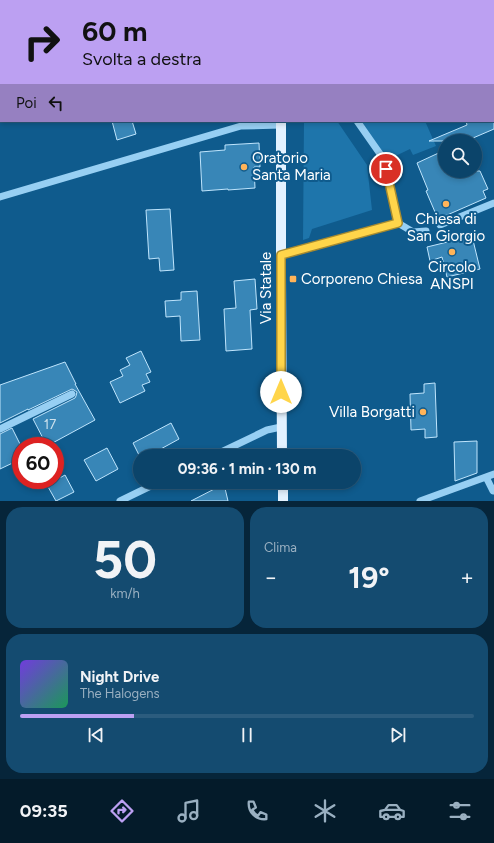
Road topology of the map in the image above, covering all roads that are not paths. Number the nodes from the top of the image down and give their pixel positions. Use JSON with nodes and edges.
{"nodes":[{"id":1,"x":358,"y":122,"type":"edge"},
{"id":2,"x":281,"y":123,"type":"edge"},
{"id":3,"x":0,"y":197,"type":"edge"},
{"id":4,"x":494,"y":203,"type":"edge"},
{"id":5,"x":398,"y":223,"type":"junction"},
{"id":6,"x":440,"y":225,"type":"dead end"},
{"id":7,"x":426,"y":231,"type":"dead end"},
{"id":8,"x":281,"y":255,"type":"junction"},
{"id":9,"x":72,"y":394,"type":"dead end"},
{"id":10,"x":281,"y":427,"type":"junction"},
{"id":11,"x":0,"y":429,"type":"edge"},
{"id":12,"x":227,"y":449,"type":"edge"},
{"id":13,"x":282,"y":449,"type":"edge"},
{"id":14,"x":494,"y":474,"type":"edge"},
{"id":15,"x":486,"y":477,"type":"junction"},
{"id":16,"x":145,"y":489,"type":"edge"},
{"id":17,"x":283,"y":489,"type":"edge"},
{"id":18,"x":494,"y":491,"type":"edge"},
{"id":19,"x":120,"y":501,"type":"edge"},
{"id":20,"x":283,"y":501,"type":"edge"},
{"id":21,"x":420,"y":501,"type":"edge"}],
"edges":[{"from":1,"to":5,"type":"street"},
{"from":2,"to":3,"type":"street"},
{"from":2,"to":8,"type":"main road","name":"Via Statale"},
{"from":4,"to":6,"type":"street"},
{"from":5,"to":7,"type":"street"},
{"from":5,"to":8,"type":"street"},
{"from":8,"to":10,"type":"main road","name":"Via Statale"},
{"from":9,"to":11,"type":"street"},
{"from":10,"to":12,"type":"street"},
{"from":10,"to":13,"type":"main road","name":"Via Statale"},
{"from":14,"to":15,"type":"street"},
{"from":15,"to":18,"type":"street"},
{"from":15,"to":21,"type":"street"},
{"from":16,"to":19,"type":"street"},
{"from":17,"to":20,"type":"main road"}]}
